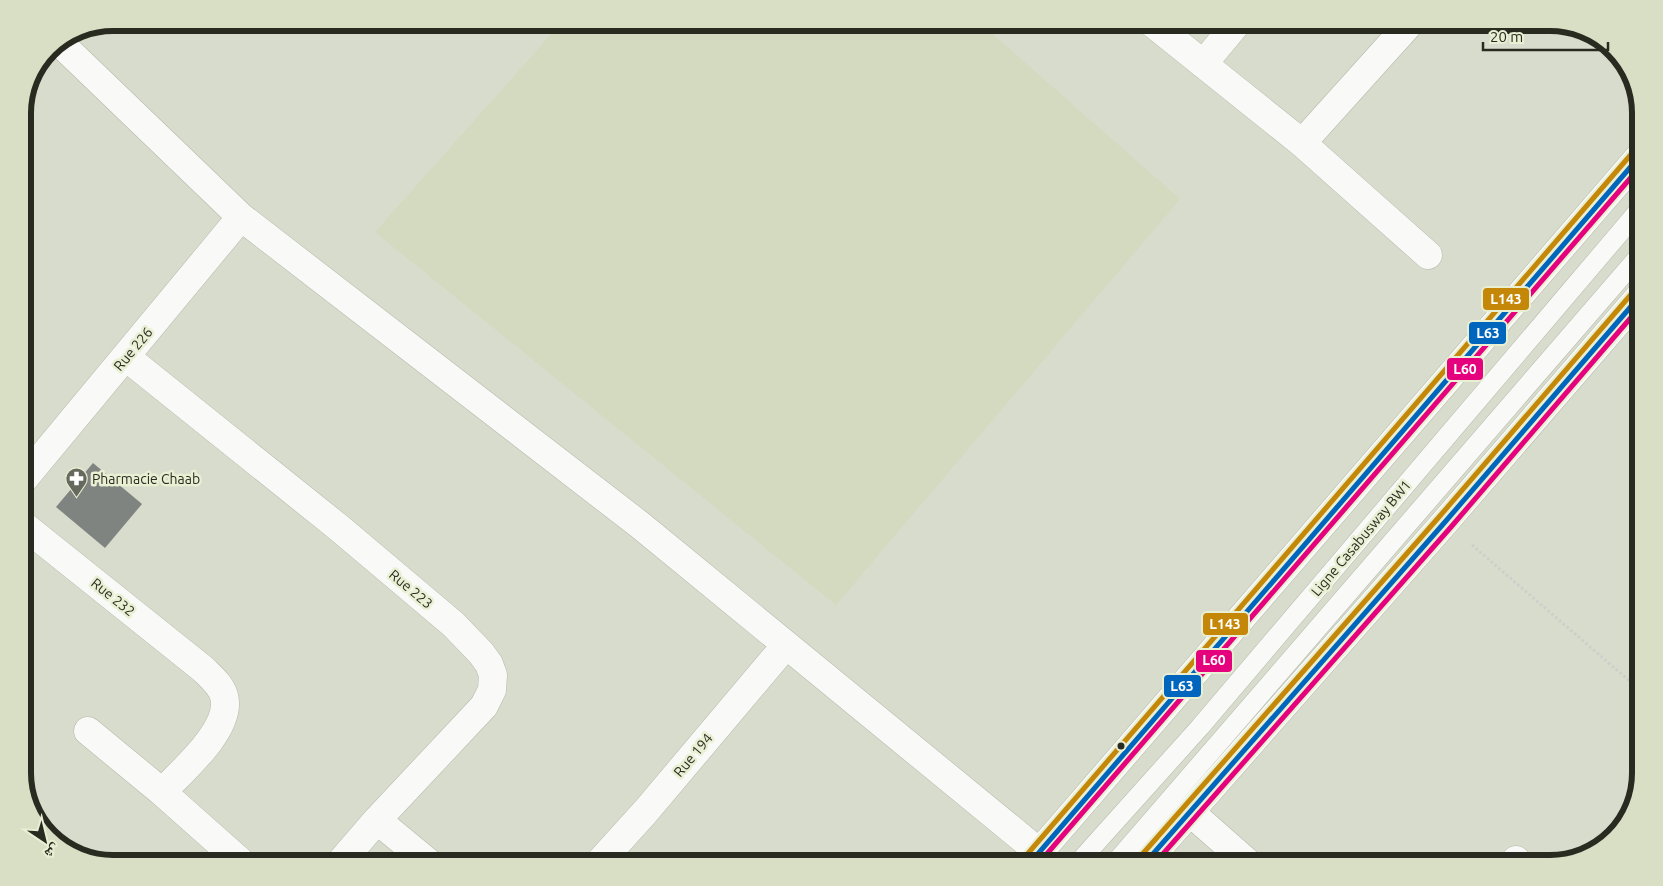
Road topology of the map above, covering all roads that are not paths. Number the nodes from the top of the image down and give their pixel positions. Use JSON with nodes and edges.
{"nodes":[{"id":1,"x":1162,"y":31,"type":"edge"},
{"id":2,"x":1230,"y":31,"type":"edge"},
{"id":3,"x":1404,"y":31,"type":"edge"},
{"id":4,"x":69,"y":51,"type":"edge"},
{"id":5,"x":1203,"y":64,"type":"junction"},
{"id":6,"x":1302,"y":143,"type":"junction"},
{"id":7,"x":1632,"y":165,"type":"edge"},
{"id":8,"x":241,"y":217,"type":"junction"},
{"id":9,"x":1632,"y":218,"type":"edge"},
{"id":10,"x":1428,"y":255,"type":"dead end"},
{"id":11,"x":1632,"y":264,"type":"edge"},
{"id":12,"x":1632,"y":305,"type":"edge"},
{"id":13,"x":126,"y":357,"type":"junction"},
{"id":14,"x":31,"y":470,"type":"edge"},
{"id":15,"x":31,"y":531,"type":"edge"},
{"id":16,"x":786,"y":645,"type":"junction"},
{"id":17,"x":88,"y":731,"type":"dead end"},
{"id":18,"x":162,"y":792,"type":"junction"},
{"id":19,"x":1190,"y":812,"type":"junction"},
{"id":20,"x":377,"y":820,"type":"junction"},
{"id":21,"x":232,"y":855,"type":"edge"},
{"id":22,"x":348,"y":855,"type":"edge"},
{"id":23,"x":418,"y":855,"type":"edge"},
{"id":24,"x":607,"y":855,"type":"edge"},
{"id":25,"x":1031,"y":855,"type":"edge"},
{"id":26,"x":1037,"y":855,"type":"edge"},
{"id":27,"x":1086,"y":855,"type":"edge"},
{"id":28,"x":1123,"y":855,"type":"edge"},
{"id":29,"x":1153,"y":855,"type":"edge"},
{"id":30,"x":1238,"y":855,"type":"edge"}],
"edges":[{"from":1,"to":5,"type":"street"},
{"from":2,"to":5,"type":"street"},
{"from":3,"to":6,"type":"street"},
{"from":4,"to":8,"type":"street"},
{"from":5,"to":6,"type":"street"},
{"from":6,"to":10,"type":"street"},
{"from":7,"to":26,"type":"street"},
{"from":8,"to":13,"type":"street","name":"Rue 226"},
{"from":8,"to":16,"type":"street"},
{"from":9,"to":27,"type":"lane","name":"Ligne Casabusway BW1"},
{"from":11,"to":28,"type":"lane","name":"Ligne Casabusway BW1"},
{"from":12,"to":19,"type":"street"},
{"from":13,"to":14,"type":"street","name":"Rue 226"},
{"from":13,"to":20,"type":"street","name":"Rue 223"},
{"from":15,"to":18,"type":"street","name":"Rue 232"},
{"from":16,"to":24,"type":"street","name":"Rue 194"},
{"from":16,"to":25,"type":"street"},
{"from":17,"to":18,"type":"street"},
{"from":18,"to":21,"type":"street"},
{"from":19,"to":29,"type":"street"},
{"from":19,"to":30,"type":"street"},
{"from":20,"to":22,"type":"street","name":"Rue 223"},
{"from":20,"to":23,"type":"street"}]}
